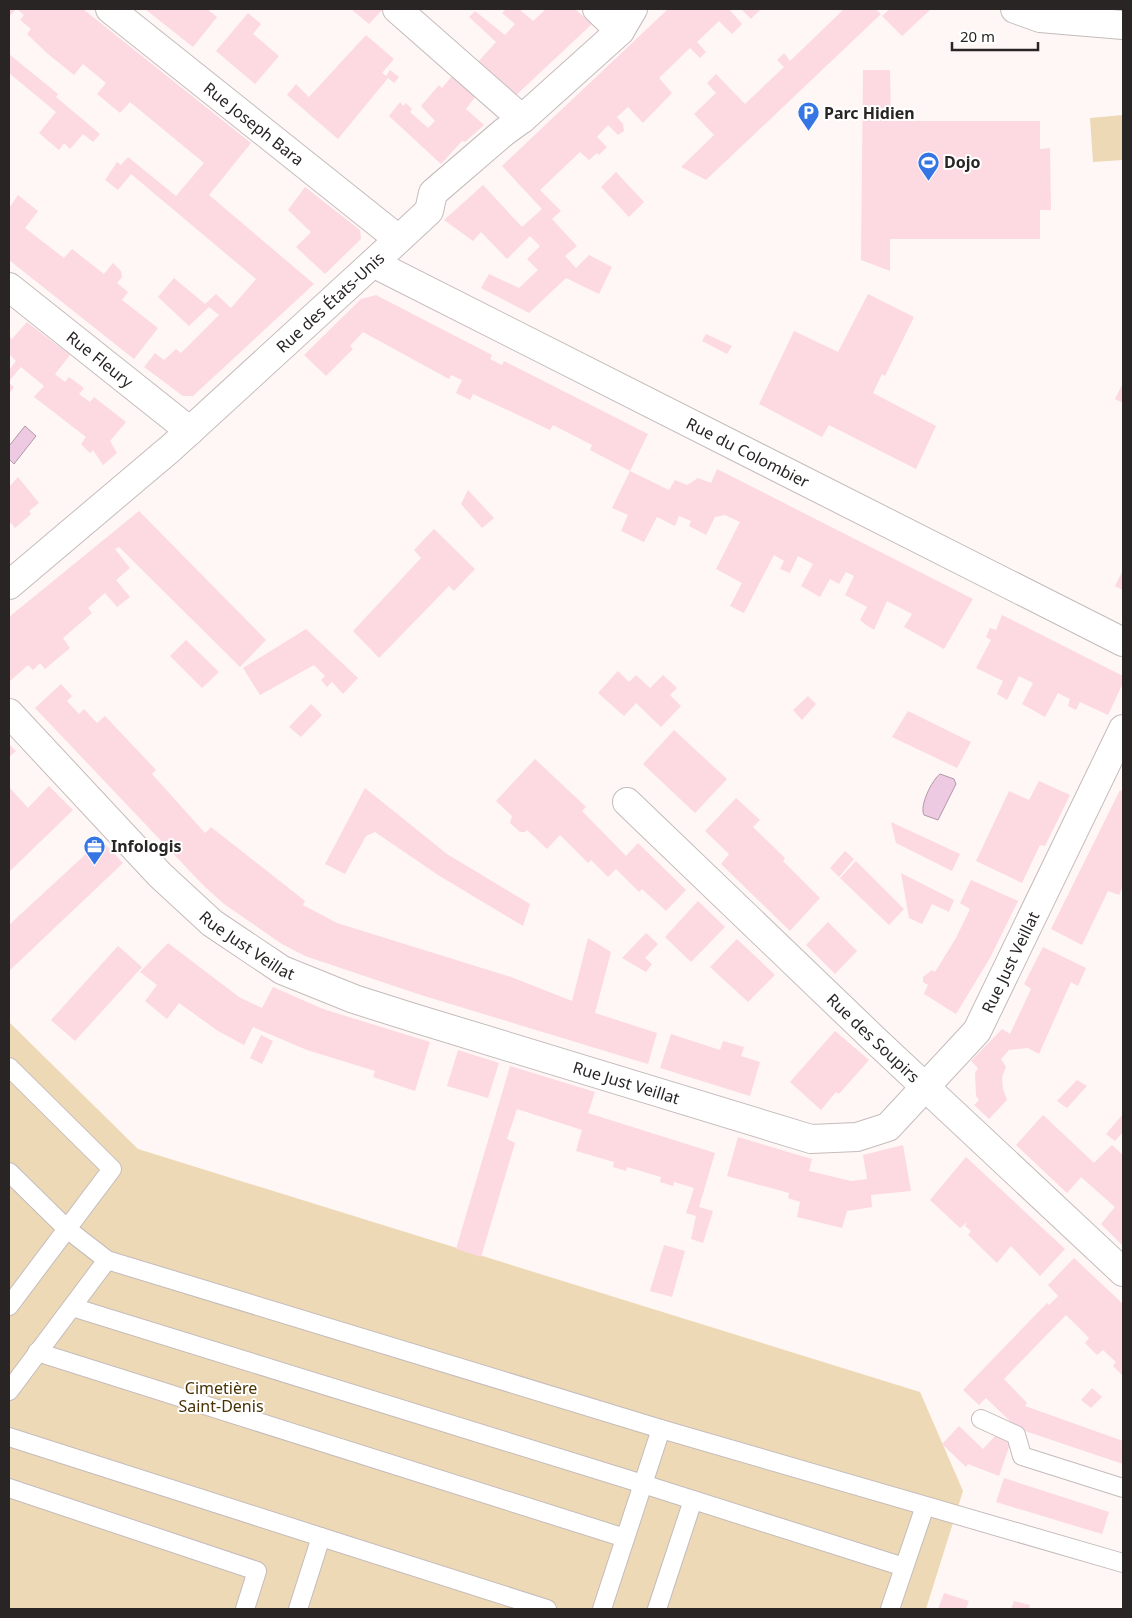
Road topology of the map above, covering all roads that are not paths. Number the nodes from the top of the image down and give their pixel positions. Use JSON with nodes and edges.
{"nodes":[{"id":1,"x":110,"y":9,"type":"edge"},
{"id":2,"x":397,"y":9,"type":"edge"},
{"id":3,"x":597,"y":9,"type":"edge"},
{"id":4,"x":1014,"y":9,"type":"edge"},
{"id":5,"x":627,"y":20,"type":"edge"},
{"id":6,"x":1123,"y":25,"type":"edge"},
{"id":7,"x":522,"y":119,"type":"junction"},
{"id":8,"x":397,"y":238,"type":"junction"},
{"id":9,"x":374,"y":262,"type":"junction"},
{"id":10,"x":9,"y":287,"type":"edge"},
{"id":11,"x":190,"y":431,"type":"junction"},
{"id":12,"x":9,"y":585,"type":"edge"},
{"id":13,"x":1123,"y":642,"type":"edge"},
{"id":14,"x":9,"y":713,"type":"edge"},
{"id":15,"x":1123,"y":730,"type":"edge"},
{"id":16,"x":627,"y":802,"type":"dead end"},
{"id":17,"x":9,"y":1067,"type":"edge"},
{"id":18,"x":926,"y":1086,"type":"junction"},
{"id":19,"x":9,"y":1172,"type":"edge"},
{"id":20,"x":67,"y":1229,"type":"junction"},
{"id":21,"x":107,"y":1260,"type":"junction"},
{"id":22,"x":1123,"y":1272,"type":"edge"},
{"id":23,"x":9,"y":1306,"type":"edge"},
{"id":24,"x":72,"y":1307,"type":"junction"},
{"id":25,"x":37,"y":1352,"type":"junction"},
{"id":26,"x":9,"y":1390,"type":"edge"},
{"id":27,"x":981,"y":1420,"type":"dead end"},
{"id":28,"x":661,"y":1429,"type":"junction"},
{"id":29,"x":9,"y":1437,"type":"edge"},
{"id":30,"x":644,"y":1484,"type":"junction"},
{"id":31,"x":9,"y":1488,"type":"edge"},
{"id":32,"x":1123,"y":1488,"type":"edge"},
{"id":33,"x":694,"y":1500,"type":"junction"},
{"id":34,"x":925,"y":1506,"type":"junction"},
{"id":35,"x":321,"y":1537,"type":"junction"},
{"id":36,"x":625,"y":1538,"type":"junction"},
{"id":37,"x":1123,"y":1563,"type":"edge"},
{"id":38,"x":904,"y":1567,"type":"junction"},
{"id":39,"x":245,"y":1609,"type":"edge"},
{"id":40,"x":298,"y":1609,"type":"edge"},
{"id":41,"x":547,"y":1609,"type":"edge"},
{"id":42,"x":602,"y":1609,"type":"edge"},
{"id":43,"x":657,"y":1609,"type":"edge"},
{"id":44,"x":890,"y":1609,"type":"edge"}],
"edges":[{"from":1,"to":8,"type":"street","name":"Rue Joseph Bara"},
{"from":2,"to":7,"type":"street"},
{"from":3,"to":5,"type":"street"},
{"from":4,"to":6,"type":"street"},
{"from":5,"to":7,"type":"street","name":"Rue des États-Unis"},
{"from":7,"to":8,"type":"street","name":"Rue des États-Unis"},
{"from":8,"to":9,"type":"street","name":"Rue des États-Unis"},
{"from":9,"to":11,"type":"street","name":"Rue des États-Unis"},
{"from":9,"to":13,"type":"street","name":"Rue du Colombier"},
{"from":10,"to":11,"type":"street","name":"Rue Fleury"},
{"from":11,"to":12,"type":"street","name":"Rue des États-Unis"},
{"from":14,"to":18,"type":"street","name":"Rue Just Veillat"},
{"from":15,"to":18,"type":"street","name":"Rue Just Veillat"},
{"from":16,"to":18,"type":"street","name":"Rue des Soupirs"},
{"from":17,"to":20,"type":"lane"},
{"from":18,"to":22,"type":"street","name":"Rue des Soupirs"},
{"from":19,"to":20,"type":"lane"},
{"from":20,"to":21,"type":"lane"},
{"from":20,"to":23,"type":"lane"},
{"from":21,"to":24,"type":"lane"},
{"from":21,"to":28,"type":"lane"},
{"from":24,"to":25,"type":"lane"},
{"from":24,"to":30,"type":"lane"},
{"from":25,"to":26,"type":"lane"},
{"from":25,"to":36,"type":"lane"},
{"from":27,"to":32,"type":"lane"},
{"from":28,"to":30,"type":"lane"},
{"from":28,"to":34,"type":"lane"},
{"from":29,"to":35,"type":"lane"},
{"from":30,"to":33,"type":"lane"},
{"from":30,"to":36,"type":"lane"},
{"from":31,"to":39,"type":"lane"},
{"from":33,"to":38,"type":"lane"},
{"from":33,"to":43,"type":"lane"},
{"from":34,"to":37,"type":"lane"},
{"from":34,"to":38,"type":"lane"},
{"from":35,"to":40,"type":"lane"},
{"from":35,"to":41,"type":"lane"},
{"from":36,"to":42,"type":"lane"},
{"from":38,"to":44,"type":"lane"}]}
